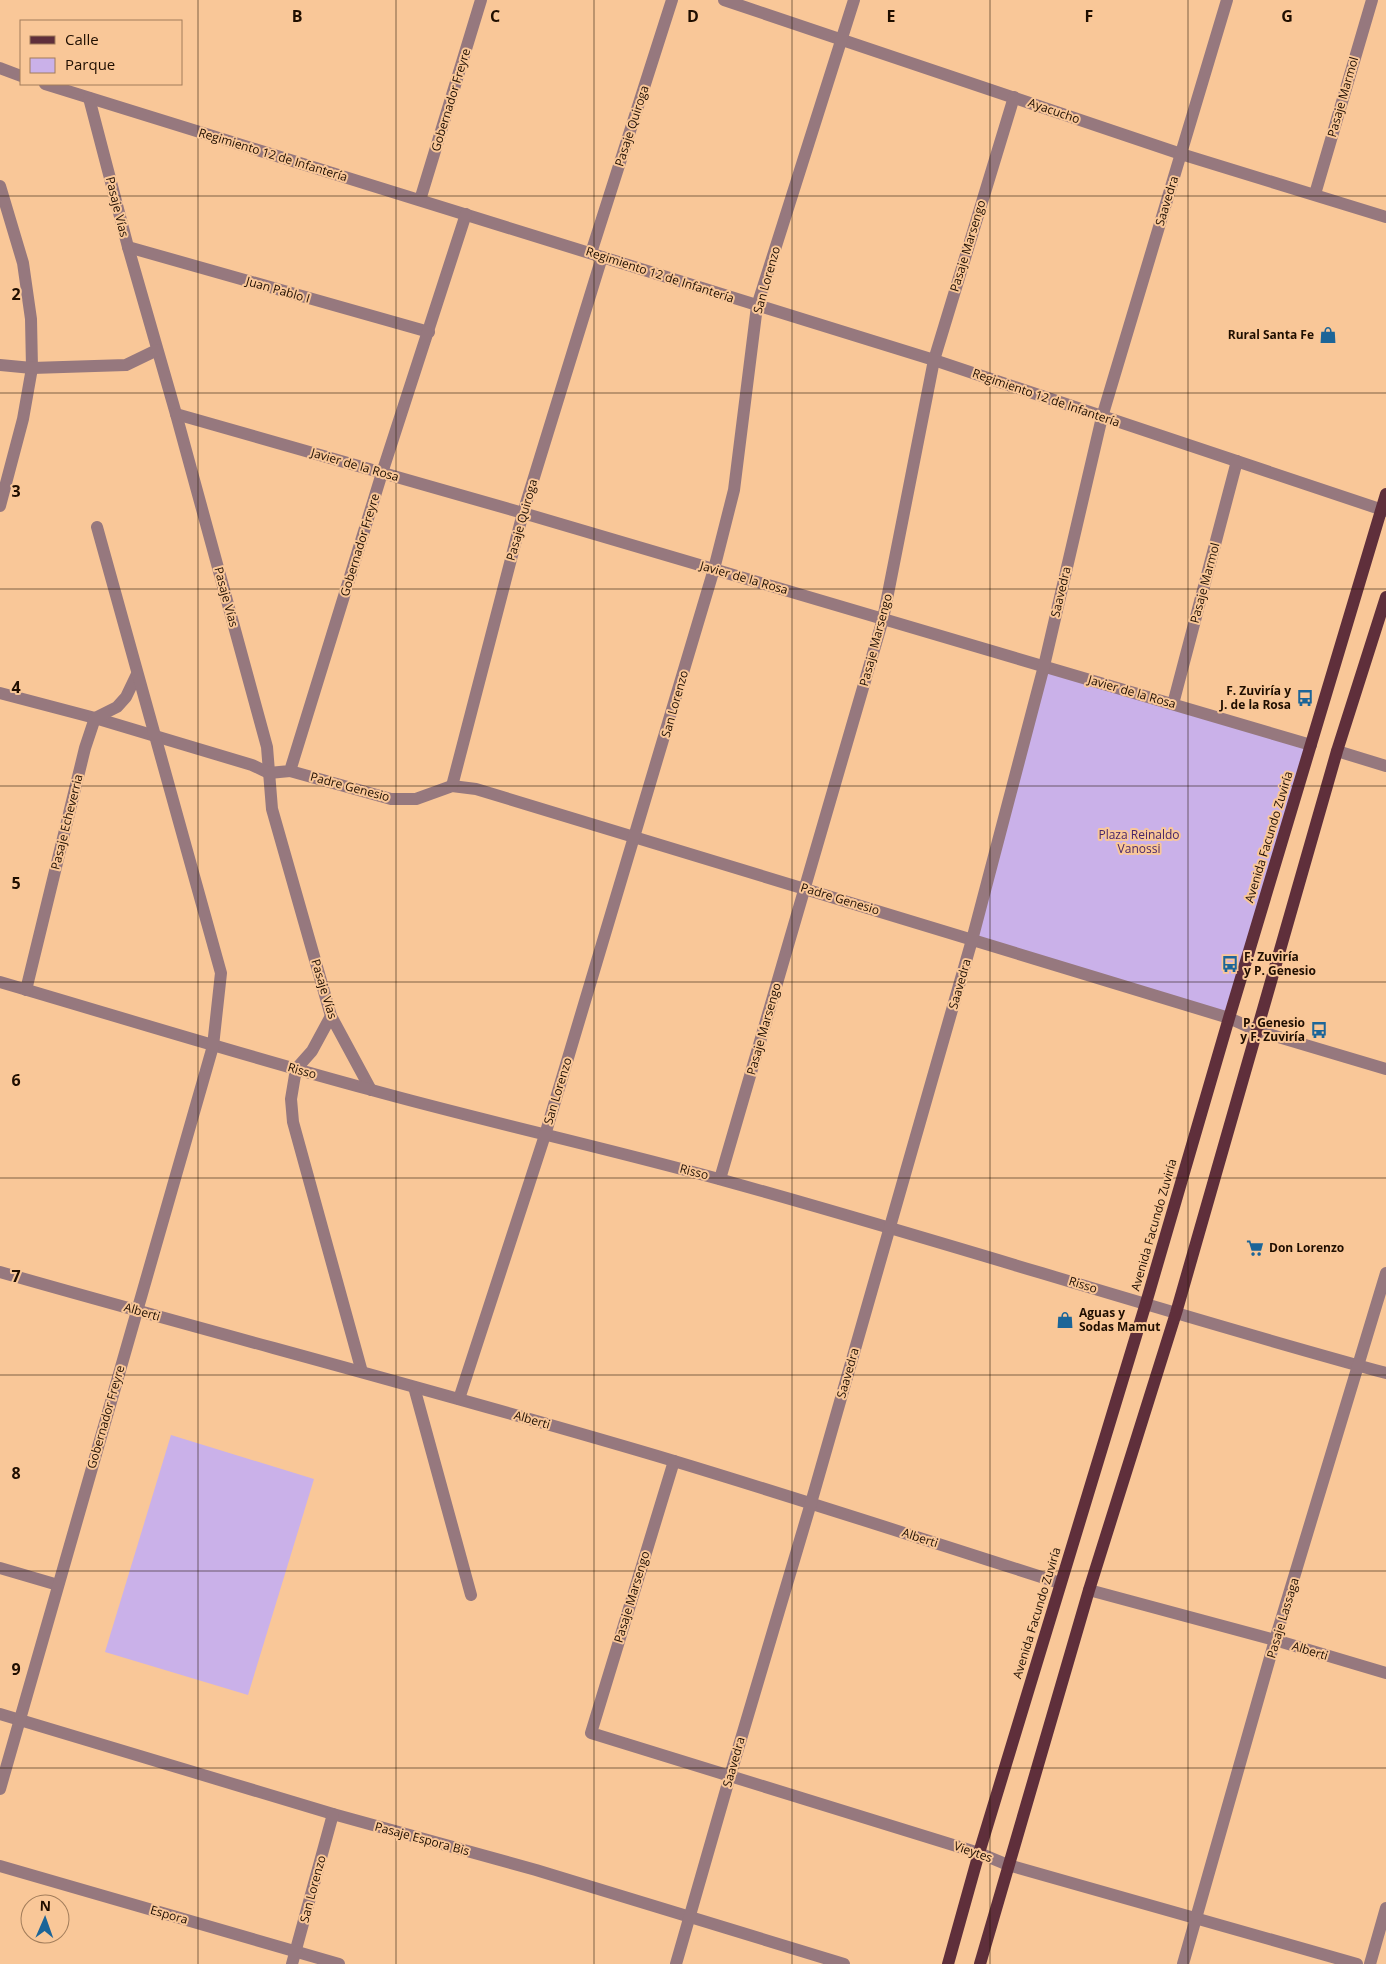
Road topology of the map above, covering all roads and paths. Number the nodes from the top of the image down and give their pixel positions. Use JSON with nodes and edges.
{"nodes":[{"id":1,"x":481,"y":0,"type":"edge"},
{"id":2,"x":672,"y":0,"type":"edge"},
{"id":3,"x":724,"y":0,"type":"edge"},
{"id":4,"x":854,"y":0,"type":"edge"},
{"id":5,"x":1227,"y":0,"type":"edge"},
{"id":6,"x":1372,"y":0,"type":"edge"},
{"id":7,"x":842,"y":39,"type":"junction"},
{"id":8,"x":0,"y":68,"type":"edge"},
{"id":9,"x":20,"y":76,"type":"edge"},
{"id":10,"x":48,"y":85,"type":"edge"},
{"id":11,"x":1014,"y":97,"type":"junction"},
{"id":12,"x":90,"y":98,"type":"junction"},
{"id":13,"x":1181,"y":154,"type":"junction"},
{"id":14,"x":0,"y":186,"type":"edge"},
{"id":15,"x":1315,"y":194,"type":"junction"},
{"id":16,"x":420,"y":200,"type":"junction"},
{"id":17,"x":466,"y":214,"type":"junction"},
{"id":18,"x":1386,"y":217,"type":"edge"},
{"id":19,"x":128,"y":247,"type":"junction"},
{"id":20,"x":596,"y":255,"type":"junction"},
{"id":21,"x":757,"y":306,"type":"junction"},
{"id":22,"x":429,"y":332,"type":"junction"},
{"id":23,"x":157,"y":350,"type":"junction"},
{"id":24,"x":934,"y":360,"type":"junction"},
{"id":25,"x":0,"y":365,"type":"edge"},
{"id":26,"x":32,"y":368,"type":"junction"},
{"id":27,"x":176,"y":414,"type":"junction"},
{"id":28,"x":1102,"y":417,"type":"junction"},
{"id":29,"x":1237,"y":461,"type":"junction"},
{"id":30,"x":382,"y":473,"type":"junction"},
{"id":31,"x":1386,"y":494,"type":"edge"},
{"id":32,"x":0,"y":506,"type":"edge"},
{"id":33,"x":1384,"y":510,"type":"edge"},
{"id":34,"x":523,"y":512,"type":"junction"},
{"id":35,"x":97,"y":527,"type":"dead end"},
{"id":36,"x":714,"y":569,"type":"junction"},
{"id":37,"x":1386,"y":598,"type":"edge"},
{"id":38,"x":883,"y":619,"type":"junction"},
{"id":39,"x":1044,"y":666,"type":"junction"},
{"id":40,"x":138,"y":674,"type":"junction"},
{"id":41,"x":0,"y":692,"type":"edge"},
{"id":42,"x":1173,"y":704,"type":"junction"},
{"id":43,"x":95,"y":718,"type":"junction"},
{"id":44,"x":155,"y":736,"type":"junction"},
{"id":45,"x":1311,"y":745,"type":"junction"},
{"id":46,"x":1337,"y":751,"type":"junction"},
{"id":47,"x":1386,"y":766,"type":"edge"},
{"id":48,"x":290,"y":771,"type":"junction"},
{"id":49,"x":270,"y":773,"type":"junction"},
{"id":50,"x":452,"y":786,"type":"junction"},
{"id":51,"x":636,"y":837,"type":"junction"},
{"id":52,"x":805,"y":888,"type":"junction"},
{"id":53,"x":972,"y":940,"type":"junction"},
{"id":54,"x":0,"y":982,"type":"edge"},
{"id":55,"x":26,"y":990,"type":"junction"},
{"id":56,"x":331,"y":1016,"type":"junction"},
{"id":57,"x":1228,"y":1018,"type":"junction"},
{"id":58,"x":1258,"y":1031,"type":"junction"},
{"id":59,"x":213,"y":1046,"type":"junction"},
{"id":60,"x":296,"y":1069,"type":"junction"},
{"id":61,"x":1386,"y":1069,"type":"edge"},
{"id":62,"x":371,"y":1090,"type":"junction"},
{"id":63,"x":545,"y":1135,"type":"junction"},
{"id":64,"x":720,"y":1179,"type":"junction"},
{"id":65,"x":890,"y":1227,"type":"junction"},
{"id":66,"x":0,"y":1272,"type":"edge"},
{"id":67,"x":1386,"y":1273,"type":"edge"},
{"id":68,"x":1146,"y":1303,"type":"junction"},
{"id":69,"x":137,"y":1311,"type":"junction"},
{"id":70,"x":1176,"y":1313,"type":"junction"},
{"id":71,"x":1360,"y":1365,"type":"junction"},
{"id":72,"x":362,"y":1372,"type":"junction"},
{"id":73,"x":1386,"y":1372,"type":"edge"},
{"id":74,"x":414,"y":1387,"type":"junction"},
{"id":75,"x":459,"y":1399,"type":"junction"},
{"id":76,"x":674,"y":1461,"type":"junction"},
{"id":77,"x":811,"y":1503,"type":"junction"},
{"id":78,"x":0,"y":1568,"type":"edge"},
{"id":79,"x":1060,"y":1584,"type":"junction"},
{"id":80,"x":58,"y":1585,"type":"junction"},
{"id":81,"x":1089,"y":1590,"type":"junction"},
{"id":82,"x":471,"y":1596,"type":"dead end"},
{"id":83,"x":1276,"y":1640,"type":"junction"},
{"id":84,"x":1386,"y":1673,"type":"edge"},
{"id":85,"x":0,"y":1714,"type":"edge"},
{"id":86,"x":21,"y":1720,"type":"junction"},
{"id":87,"x":591,"y":1733,"type":"joint"},
{"id":88,"x":730,"y":1776,"type":"junction"},
{"id":89,"x":0,"y":1789,"type":"edge"},
{"id":90,"x":333,"y":1814,"type":"junction"},
{"id":91,"x":979,"y":1853,"type":"junction"},
{"id":92,"x":1008,"y":1865,"type":"junction"},
{"id":93,"x":0,"y":1866,"type":"edge"},
{"id":94,"x":1386,"y":1908,"type":"edge"},
{"id":95,"x":690,"y":1916,"type":"junction"},
{"id":96,"x":1196,"y":1918,"type":"junction"},
{"id":97,"x":294,"y":1958,"type":"edge"},
{"id":98,"x":339,"y":1964,"type":"edge"},
{"id":99,"x":676,"y":1964,"type":"edge"},
{"id":100,"x":844,"y":1964,"type":"edge"},
{"id":101,"x":948,"y":1964,"type":"edge"},
{"id":102,"x":980,"y":1964,"type":"edge"},
{"id":103,"x":1183,"y":1964,"type":"edge"},
{"id":104,"x":1357,"y":1964,"type":"edge"},
{"id":105,"x":1370,"y":1964,"type":"edge"}],
"edges":[{"from":1,"to":16,"type":"street","name":"Gobernador Freyre"},
{"from":2,"to":20,"type":"street","name":"Pasaje Quiroga"},
{"from":3,"to":7,"type":"street","name":"Ayacucho"},
{"from":4,"to":7,"type":"street","name":"San Lorenzo"},
{"from":5,"to":13,"type":"street","name":"Saavedra"},
{"from":6,"to":15,"type":"street","name":"Pasaje Marmol"},
{"from":7,"to":11,"type":"street","name":"Ayacucho"},
{"from":7,"to":21,"type":"street","name":"San Lorenzo"},
{"from":8,"to":9,"type":"street"},
{"from":10,"to":12,"type":"street","name":"Regimiento 12 de Infantería"},
{"from":11,"to":13,"type":"street","name":"Ayacucho"},
{"from":11,"to":24,"type":"street","name":"Pasaje Marsengo"},
{"from":12,"to":16,"type":"street","name":"Regimiento 12 de Infantería"},
{"from":12,"to":19,"type":"street","name":"Pasaje Vías"},
{"from":13,"to":15,"type":"street","name":"Ayacucho"},
{"from":13,"to":28,"type":"street","name":"Saavedra"},
{"from":14,"to":26,"type":"street"},
{"from":15,"to":18,"type":"street","name":"Ayacucho"},
{"from":16,"to":17,"type":"street","name":"Regimiento 12 de Infantería"},
{"from":17,"to":20,"type":"street","name":"Regimiento 12 de Infantería"},
{"from":17,"to":22,"type":"street","name":"Gobernador Freyre"},
{"from":19,"to":22,"type":"street","name":"Juan Pablo I"},
{"from":19,"to":23,"type":"street","name":"Pasaje Vías"},
{"from":20,"to":21,"type":"street","name":"Regimiento 12 de Infantería"},
{"from":20,"to":34,"type":"street","name":"Pasaje Quiroga"},
{"from":21,"to":24,"type":"street","name":"Regimiento 12 de Infantería"},
{"from":21,"to":36,"type":"street","name":"San Lorenzo"},
{"from":22,"to":30,"type":"street","name":"Gobernador Freyre"},
{"from":23,"to":26,"type":"street"},
{"from":23,"to":27,"type":"street","name":"Pasaje Vías"},
{"from":24,"to":28,"type":"street","name":"Regimiento 12 de Infantería"},
{"from":24,"to":38,"type":"street","name":"Pasaje Marsengo"},
{"from":25,"to":26,"type":"street"},
{"from":26,"to":32,"type":"street"},
{"from":27,"to":30,"type":"street","name":"Javier de la Rosa"},
{"from":27,"to":49,"type":"street","name":"Pasaje Vías"},
{"from":28,"to":29,"type":"street","name":"Regimiento 12 de Infantería"},
{"from":28,"to":39,"type":"street","name":"Saavedra"},
{"from":29,"to":33,"type":"street","name":"Regimiento 12 de Infantería"},
{"from":29,"to":42,"type":"street","name":"Pasaje Marmol"},
{"from":30,"to":34,"type":"street","name":"Javier de la Rosa"},
{"from":30,"to":48,"type":"street","name":"Gobernador Freyre"},
{"from":31,"to":33,"type":"main road","name":"Avenida Facundo Zuviría"},
{"from":33,"to":45,"type":"main road","name":"Avenida Facundo Zuviría"},
{"from":34,"to":36,"type":"street","name":"Javier de la Rosa"},
{"from":34,"to":50,"type":"street","name":"Pasaje Quiroga"},
{"from":35,"to":40,"type":"street"},
{"from":36,"to":38,"type":"street","name":"Javier de la Rosa"},
{"from":36,"to":51,"type":"street","name":"San Lorenzo"},
{"from":37,"to":46,"type":"main road"},
{"from":38,"to":39,"type":"street","name":"Javier de la Rosa"},
{"from":38,"to":52,"type":"street","name":"Pasaje Marsengo"},
{"from":39,"to":42,"type":"street","name":"Javier de la Rosa"},
{"from":39,"to":53,"type":"street","name":"Saavedra"},
{"from":40,"to":43,"type":"street"},
{"from":40,"to":44,"type":"street"},
{"from":41,"to":43,"type":"street"},
{"from":42,"to":45,"type":"street","name":"Javier de la Rosa"},
{"from":43,"to":44,"type":"street"},
{"from":43,"to":55,"type":"street","name":"Pasaje Echeverria"},
{"from":44,"to":49,"type":"street"},
{"from":44,"to":59,"type":"street"},
{"from":45,"to":57,"type":"main road","name":"Avenida Facundo Zuviría"},
{"from":46,"to":47,"type":"street"},
{"from":46,"to":58,"type":"main road"},
{"from":48,"to":49,"type":"street"},
{"from":48,"to":50,"type":"street","name":"Padre Genesio"},
{"from":49,"to":56,"type":"street","name":"Pasaje Vías"},
{"from":50,"to":51,"type":"street","name":"Padre Genesio"},
{"from":51,"to":52,"type":"street","name":"Padre Genesio"},
{"from":51,"to":63,"type":"street","name":"San Lorenzo"},
{"from":52,"to":53,"type":"street","name":"Padre Genesio"},
{"from":52,"to":64,"type":"street","name":"Pasaje Marsengo"},
{"from":53,"to":57,"type":"street","name":"Padre Genesio"},
{"from":53,"to":65,"type":"street","name":"Saavedra"},
{"from":54,"to":55,"type":"street","name":"Risso"},
{"from":55,"to":59,"type":"street","name":"Risso"},
{"from":56,"to":60,"type":"street"},
{"from":56,"to":62,"type":"street","name":"Pasaje Vías"},
{"from":57,"to":58,"type":"street","name":"Padre Genesio"},
{"from":57,"to":68,"type":"main road","name":"Avenida Facundo Zuviría"},
{"from":58,"to":61,"type":"street","name":"Padre Genesio"},
{"from":58,"to":70,"type":"main road"},
{"from":59,"to":60,"type":"street","name":"Risso"},
{"from":59,"to":69,"type":"street","name":"Gobernador Freyre"},
{"from":60,"to":62,"type":"street","name":"Risso"},
{"from":60,"to":72,"type":"street"},
{"from":62,"to":63,"type":"street","name":"Risso"},
{"from":63,"to":64,"type":"street","name":"Risso"},
{"from":63,"to":75,"type":"street","name":"San Lorenzo"},
{"from":64,"to":65,"type":"street","name":"Risso"},
{"from":65,"to":68,"type":"street","name":"Risso"},
{"from":65,"to":77,"type":"street","name":"Saavedra"},
{"from":66,"to":69,"type":"street","name":"Alberti"},
{"from":67,"to":71,"type":"street","name":"Pasaje Lassaga"},
{"from":68,"to":70,"type":"street","name":"Risso"},
{"from":68,"to":79,"type":"main road","name":"Avenida Facundo Zuviría"},
{"from":69,"to":72,"type":"street","name":"Alberti"},
{"from":69,"to":80,"type":"street","name":"Gobernador Freyre"},
{"from":70,"to":71,"type":"street","name":"Risso"},
{"from":70,"to":81,"type":"main road"},
{"from":71,"to":73,"type":"street","name":"Risso"},
{"from":71,"to":83,"type":"street","name":"Pasaje Lassaga"},
{"from":72,"to":74,"type":"street","name":"Alberti"},
{"from":74,"to":75,"type":"street","name":"Alberti"},
{"from":74,"to":82,"type":"street"},
{"from":75,"to":76,"type":"street","name":"Alberti"},
{"from":76,"to":77,"type":"street","name":"Alberti"},
{"from":76,"to":87,"type":"street","name":"Pasaje Marsengo"},
{"from":77,"to":79,"type":"street","name":"Alberti"},
{"from":77,"to":88,"type":"street","name":"Saavedra"},
{"from":78,"to":80,"type":"street"},
{"from":79,"to":91,"type":"main road","name":"Avenida Facundo Zuviría"},
{"from":80,"to":86,"type":"street","name":"Gobernador Freyre"},
{"from":81,"to":83,"type":"street","name":"Alberti"},
{"from":81,"to":92,"type":"main road"},
{"from":83,"to":84,"type":"street","name":"Alberti"},
{"from":83,"to":96,"type":"street","name":"Pasaje Lassaga"},
{"from":85,"to":86,"type":"street","name":"Pasaje Espora Bis"},
{"from":86,"to":89,"type":"street","name":"Gobernador Freyre"},
{"from":86,"to":90,"type":"street","name":"Pasaje Espora Bis"},
{"from":87,"to":88,"type":"street","name":"Vieytes"},
{"from":88,"to":91,"type":"street","name":"Vieytes"},
{"from":88,"to":95,"type":"street","name":"Saavedra"},
{"from":90,"to":95,"type":"street","name":"Pasaje Espora Bis"},
{"from":90,"to":97,"type":"street","name":"San Lorenzo"},
{"from":91,"to":92,"type":"street","name":"Vieytes"},
{"from":91,"to":101,"type":"main road","name":"Avenida Facundo Zuviría"},
{"from":92,"to":96,"type":"street","name":"Vieytes"},
{"from":92,"to":102,"type":"main road"},
{"from":93,"to":97,"type":"street","name":"Espora"},
{"from":94,"to":105,"type":"street"},
{"from":95,"to":99,"type":"street","name":"Saavedra"},
{"from":95,"to":100,"type":"street","name":"Pasaje Espora Bis"},
{"from":96,"to":103,"type":"street","name":"Pasaje Lassaga"},
{"from":96,"to":104,"type":"street","name":"Vieytes"},
{"from":97,"to":98,"type":"street","name":"Espora"}]}
